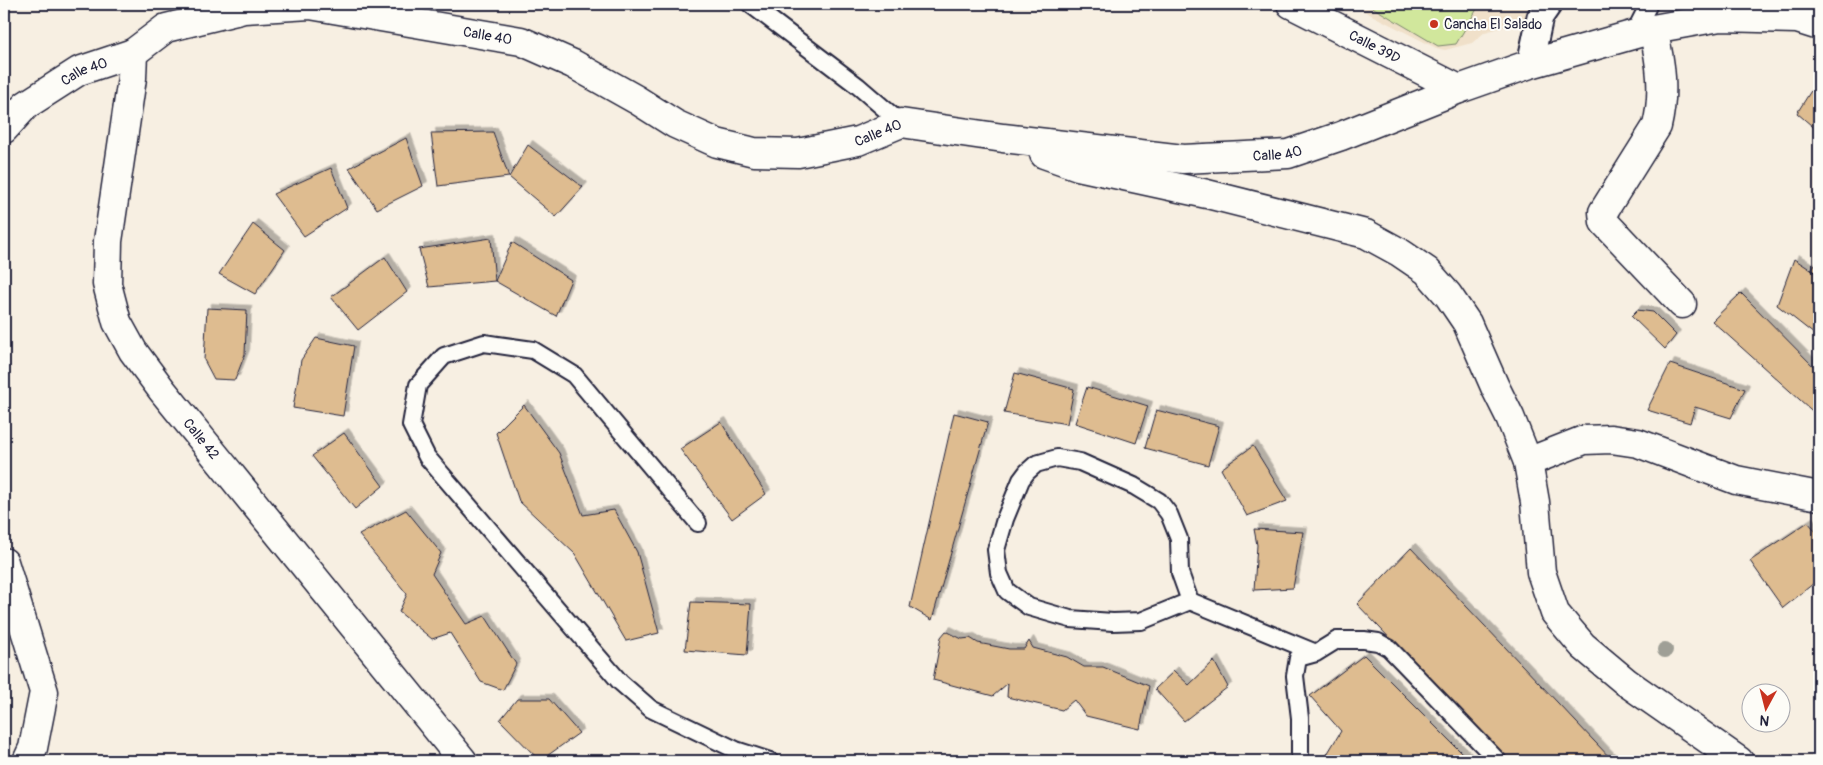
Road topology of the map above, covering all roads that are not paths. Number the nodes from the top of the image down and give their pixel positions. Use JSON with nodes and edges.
{"nodes":[{"id":1,"x":750,"y":4,"type":"edge"},
{"id":2,"x":1291,"y":4,"type":"edge"},
{"id":3,"x":1548,"y":4,"type":"edge"},
{"id":4,"x":1645,"y":22,"type":"edge"},
{"id":5,"x":1819,"y":26,"type":"edge"},
{"id":6,"x":133,"y":52,"type":"junction"},
{"id":7,"x":1530,"y":64,"type":"junction"},
{"id":8,"x":1459,"y":88,"type":"junction"},
{"id":9,"x":901,"y":123,"type":"junction"},
{"id":10,"x":4,"y":129,"type":"edge"},
{"id":11,"x":1003,"y":138,"type":"junction"},
{"id":12,"x":1682,"y":304,"type":"dead end"},
{"id":13,"x":1528,"y":462,"type":"junction"},
{"id":14,"x":1819,"y":496,"type":"edge"},
{"id":15,"x":698,"y":523,"type":"dead end"},
{"id":16,"x":4,"y":562,"type":"edge"},
{"id":17,"x":1190,"y":601,"type":"junction"},
{"id":18,"x":1316,"y":653,"type":"junction"},
{"id":19,"x":27,"y":761,"type":"edge"},
{"id":20,"x":463,"y":761,"type":"edge"},
{"id":21,"x":770,"y":761,"type":"edge"},
{"id":22,"x":1300,"y":761,"type":"edge"},
{"id":23,"x":1498,"y":761,"type":"edge"},
{"id":24,"x":1739,"y":761,"type":"edge"}],
"edges":[{"from":1,"to":9,"type":"lane"},
{"from":2,"to":8,"type":"street","name":"Calle 39D"},
{"from":3,"to":7,"type":"street"},
{"from":4,"to":5,"type":"street","name":"Calle 40"},
{"from":4,"to":7,"type":"street","name":"Calle 40"},
{"from":4,"to":12,"type":"street"},
{"from":6,"to":9,"type":"street","name":"Calle 40"},
{"from":6,"to":10,"type":"street","name":"Calle 40"},
{"from":6,"to":20,"type":"street","name":"Calle 42"},
{"from":7,"to":8,"type":"street","name":"Calle 40"},
{"from":8,"to":11,"type":"street","name":"Calle 40"},
{"from":9,"to":11,"type":"street","name":"Calle 40"},
{"from":11,"to":13,"type":"street"},
{"from":13,"to":14,"type":"street"},
{"from":13,"to":24,"type":"street"},
{"from":15,"to":21,"type":"lane"},
{"from":16,"to":19,"type":"street"},
{"from":17,"to":17,"type":"lane"},
{"from":17,"to":18,"type":"lane"},
{"from":18,"to":22,"type":"lane"},
{"from":18,"to":23,"type":"lane"}]}
